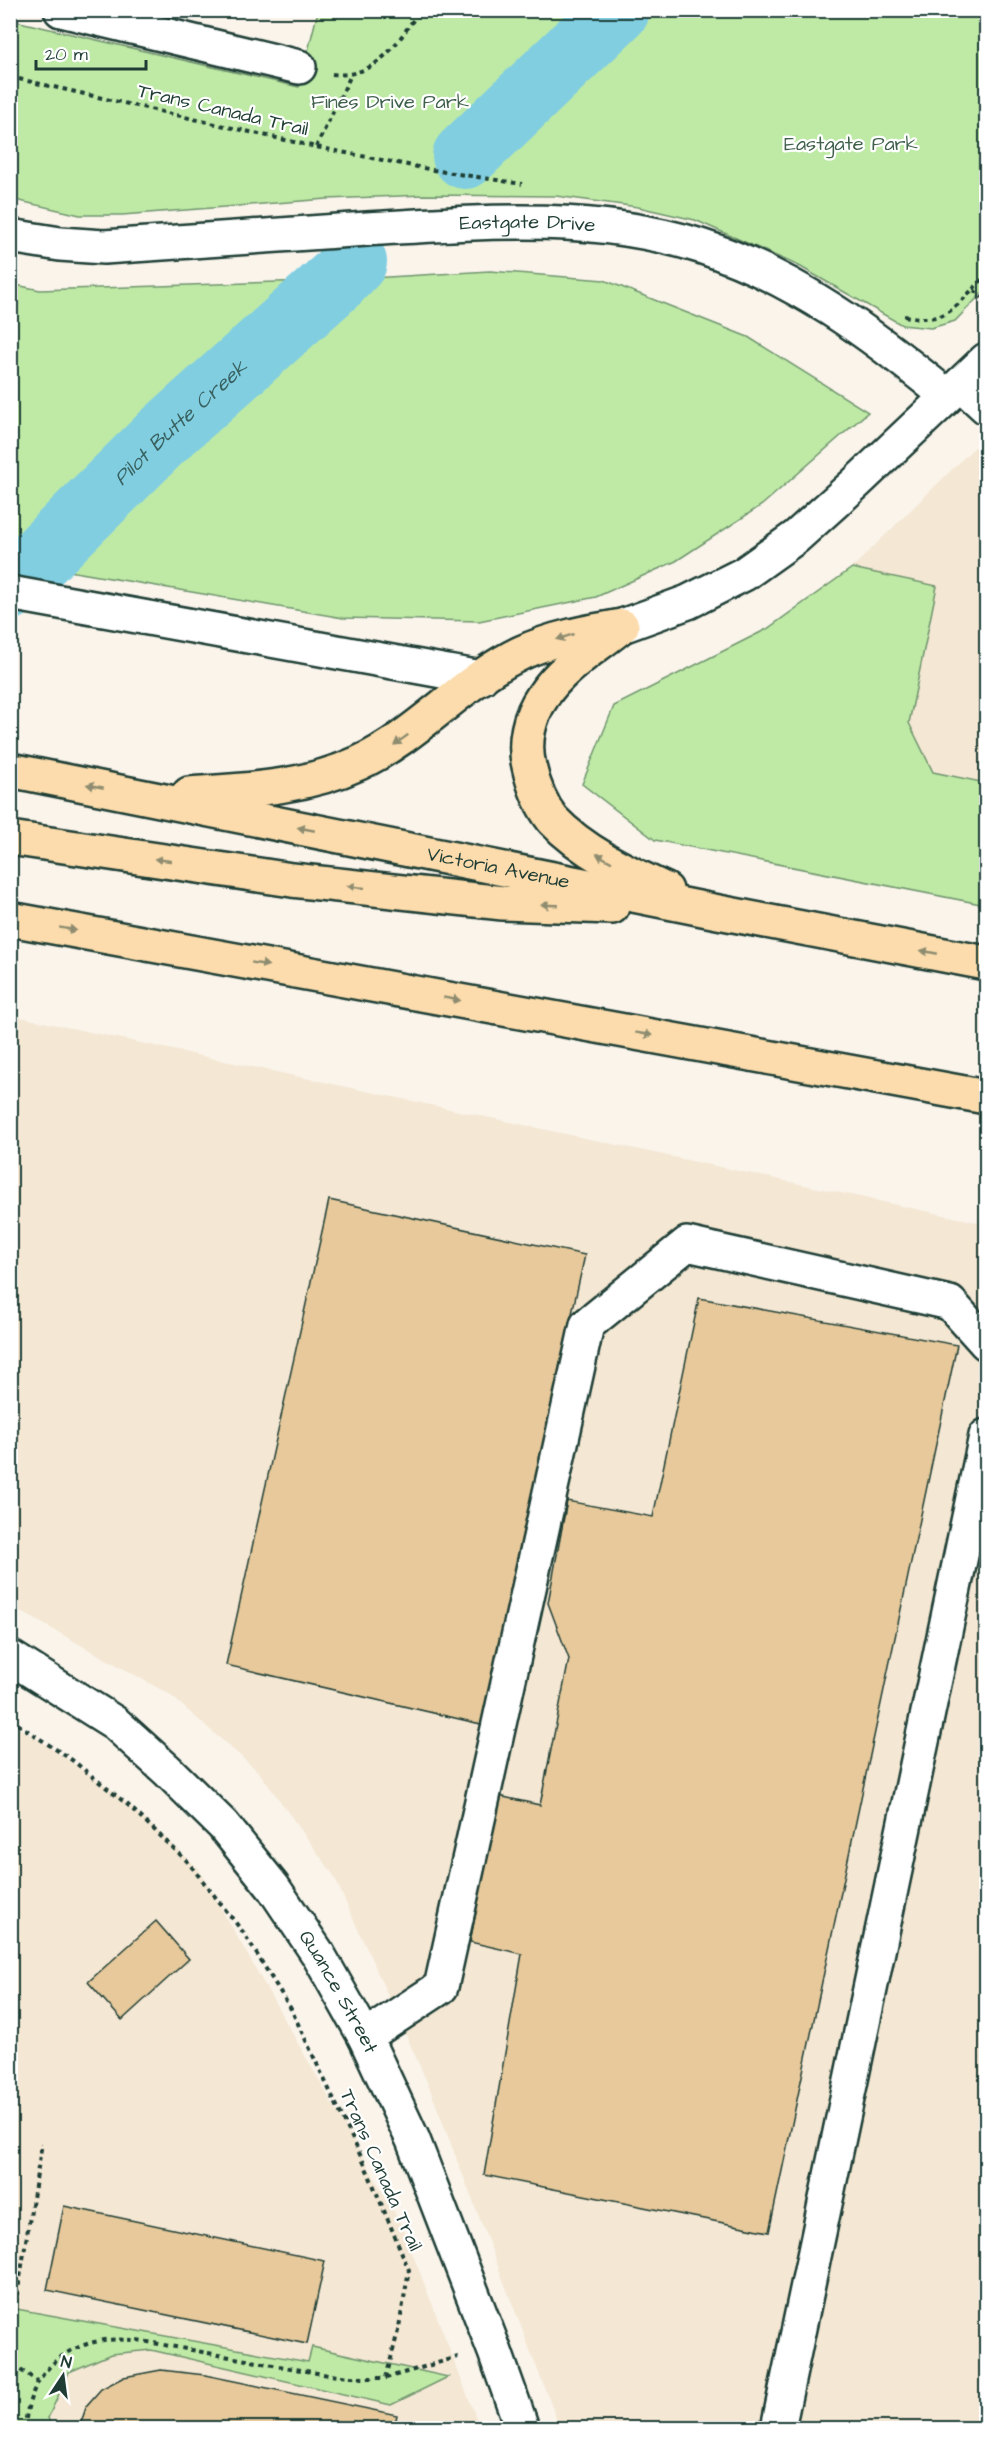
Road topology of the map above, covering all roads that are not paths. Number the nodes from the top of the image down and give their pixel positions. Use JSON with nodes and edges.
{"nodes":[{"id":1,"x":61,"y":10,"type":"edge"},
{"id":2,"x":299,"y":67,"type":"dead end"},
{"id":3,"x":10,"y":236,"type":"edge"},
{"id":4,"x":987,"y":360,"type":"edge"},
{"id":5,"x":954,"y":390,"type":"junction"},
{"id":6,"x":987,"y":407,"type":"edge"},
{"id":7,"x":10,"y":593,"type":"edge"},
{"id":8,"x":622,"y":626,"type":"junction"},
{"id":9,"x":482,"y":678,"type":"junction"},
{"id":10,"x":10,"y":770,"type":"edge"},
{"id":11,"x":152,"y":797,"type":"junction"},
{"id":12,"x":10,"y":838,"type":"edge"},
{"id":13,"x":713,"y":911,"type":"junction"},
{"id":14,"x":10,"y":919,"type":"edge"},
{"id":15,"x":987,"y":963,"type":"edge"},
{"id":16,"x":987,"y":1097,"type":"edge"},
{"id":17,"x":987,"y":1343,"type":"edge"},
{"id":18,"x":987,"y":1436,"type":"edge"},
{"id":19,"x":10,"y":1657,"type":"edge"},
{"id":20,"x":365,"y":2037,"type":"junction"},
{"id":21,"x":522,"y":2428,"type":"edge"},
{"id":22,"x":778,"y":2428,"type":"edge"}],
"edges":[{"from":1,"to":2,"type":"street"},
{"from":3,"to":5,"type":"street","name":"Eastgate Drive"},
{"from":4,"to":5,"type":"street"},
{"from":5,"to":6,"type":"street","name":"Eastgate Drive"},
{"from":5,"to":8,"type":"street"},
{"from":7,"to":9,"type":"street"},
{"from":8,"to":9,"type":"highway","one_way":true},
{"from":13,"to":8,"type":"highway","one_way":true},
{"from":9,"to":11,"type":"highway","one_way":true},
{"from":11,"to":10,"type":"highway","name":"Victoria Avenue","one_way":true},
{"from":13,"to":11,"type":"highway","name":"Victoria Avenue","one_way":true},
{"from":13,"to":12,"type":"highway","one_way":true},
{"from":15,"to":13,"type":"highway","name":"Victoria Avenue","one_way":true},
{"from":14,"to":16,"type":"highway","one_way":true},
{"from":17,"to":20,"type":"street"},
{"from":18,"to":22,"type":"street"},
{"from":19,"to":20,"type":"street","name":"Quance Street"},
{"from":20,"to":21,"type":"street","name":"Quance Street"}]}
